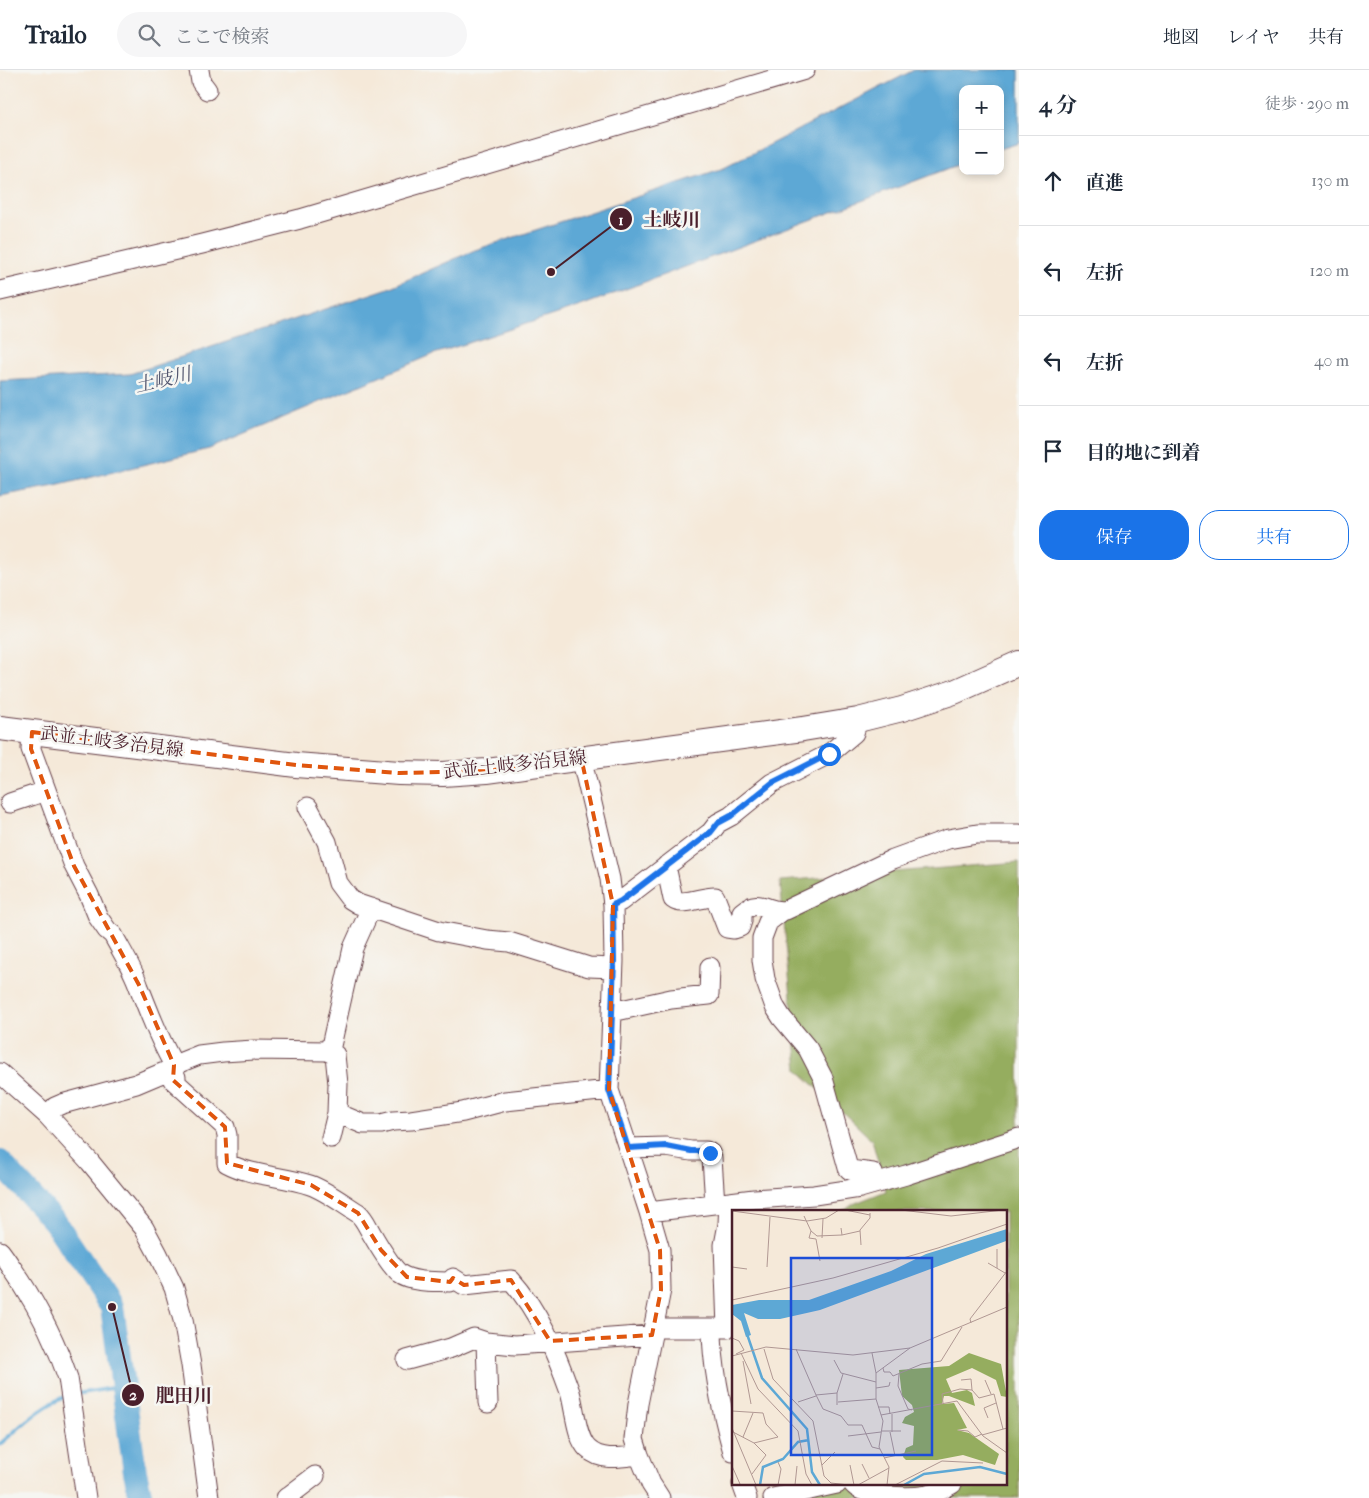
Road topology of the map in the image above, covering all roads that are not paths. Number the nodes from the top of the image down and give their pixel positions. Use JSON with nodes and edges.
{"nodes":[{"id":1,"x":199,"y":70,"type":"edge"},
{"id":2,"x":805,"y":70,"type":"edge"},
{"id":3,"x":207,"y":90,"type":"dead end"},
{"id":4,"x":0,"y":291,"type":"edge"},
{"id":5,"x":1019,"y":663,"type":"edge"},
{"id":6,"x":858,"y":720,"type":"junction"},
{"id":7,"x":0,"y":728,"type":"edge"},
{"id":8,"x":32,"y":732,"type":"junction"},
{"id":9,"x":581,"y":758,"type":"junction"},
{"id":10,"x":46,"y":791,"type":"junction"},
{"id":11,"x":10,"y":803,"type":"dead end"},
{"id":12,"x":308,"y":807,"type":"dead end"},
{"id":13,"x":1019,"y":834,"type":"edge"},
{"id":14,"x":666,"y":866,"type":"junction"},
{"id":15,"x":613,"y":905,"type":"junction"},
{"id":16,"x":370,"y":908,"type":"junction"},
{"id":17,"x":781,"y":912,"type":"junction"},
{"id":18,"x":710,"y":967,"type":"dead end"},
{"id":19,"x":613,"y":968,"type":"junction"},
{"id":20,"x":612,"y":1012,"type":"junction"},
{"id":21,"x":327,"y":1051,"type":"junction"},
{"id":22,"x":174,"y":1066,"type":"junction"},
{"id":23,"x":0,"y":1073,"type":"edge"},
{"id":24,"x":609,"y":1090,"type":"junction"},
{"id":25,"x":337,"y":1113,"type":"junction"},
{"id":26,"x":48,"y":1116,"type":"junction"},
{"id":27,"x":331,"y":1138,"type":"dead end"},
{"id":28,"x":1019,"y":1138,"type":"edge"},
{"id":29,"x":628,"y":1148,"type":"junction"},
{"id":30,"x":874,"y":1173,"type":"dead end"},
{"id":31,"x":722,"y":1203,"type":"junction"},
{"id":32,"x":649,"y":1212,"type":"junction"},
{"id":33,"x":0,"y":1251,"type":"edge"},
{"id":34,"x":724,"y":1328,"type":"edge"},
{"id":35,"x":652,"y":1331,"type":"junction"},
{"id":36,"x":550,"y":1341,"type":"junction"},
{"id":37,"x":486,"y":1342,"type":"junction"},
{"id":38,"x":407,"y":1360,"type":"dead end"},
{"id":39,"x":488,"y":1403,"type":"dead end"},
{"id":40,"x":732,"y":1449,"type":"edge"},
{"id":41,"x":639,"y":1455,"type":"junction"},
{"id":42,"x":315,"y":1476,"type":"dead end"},
{"id":43,"x":828,"y":1486,"type":"edge"},
{"id":44,"x":854,"y":1486,"type":"edge"},
{"id":45,"x":949,"y":1486,"type":"edge"},
{"id":46,"x":86,"y":1498,"type":"edge"},
{"id":47,"x":209,"y":1498,"type":"edge"},
{"id":48,"x":286,"y":1498,"type":"edge"},
{"id":49,"x":660,"y":1498,"type":"edge"},
{"id":50,"x":773,"y":1498,"type":"edge"}],
"edges":[{"from":1,"to":3,"type":"street"},
{"from":2,"to":4,"type":"street"},
{"from":5,"to":6,"type":"main road","name":"武並土岐多治見線"},
{"from":6,"to":9,"type":"main road","name":"武並土岐多治見線"},
{"from":6,"to":14,"type":"street"},
{"from":7,"to":8,"type":"main road","name":"武並土岐多治見線"},
{"from":8,"to":9,"type":"main road","name":"武並土岐多治見線"},
{"from":8,"to":10,"type":"street"},
{"from":9,"to":15,"type":"street"},
{"from":10,"to":11,"type":"street"},
{"from":10,"to":22,"type":"street"},
{"from":12,"to":16,"type":"street"},
{"from":13,"to":17,"type":"street"},
{"from":14,"to":15,"type":"street"},
{"from":14,"to":17,"type":"street"},
{"from":15,"to":19,"type":"street"},
{"from":16,"to":19,"type":"street"},
{"from":16,"to":21,"type":"street"},
{"from":17,"to":30,"type":"street"},
{"from":18,"to":20,"type":"street"},
{"from":19,"to":20,"type":"street"},
{"from":20,"to":24,"type":"street"},
{"from":21,"to":22,"type":"street"},
{"from":21,"to":25,"type":"street"},
{"from":22,"to":26,"type":"street"},
{"from":22,"to":36,"type":"street"},
{"from":23,"to":26,"type":"street"},
{"from":24,"to":25,"type":"street"},
{"from":24,"to":29,"type":"street"},
{"from":25,"to":27,"type":"street"},
{"from":26,"to":47,"type":"street"},
{"from":28,"to":31,"type":"street"},
{"from":29,"to":31,"type":"street"},
{"from":29,"to":32,"type":"street"},
{"from":31,"to":32,"type":"street"},
{"from":31,"to":34,"type":"street"},
{"from":32,"to":35,"type":"street"},
{"from":33,"to":46,"type":"street"},
{"from":34,"to":35,"type":"street"},
{"from":34,"to":40,"type":"street"},
{"from":35,"to":36,"type":"street"},
{"from":35,"to":41,"type":"street"},
{"from":36,"to":37,"type":"street"},
{"from":36,"to":41,"type":"street"},
{"from":37,"to":38,"type":"street"},
{"from":37,"to":39,"type":"street"},
{"from":41,"to":49,"type":"street"},
{"from":42,"to":48,"type":"street"},
{"from":43,"to":50,"type":"street"},
{"from":44,"to":45,"type":"street"}]}
